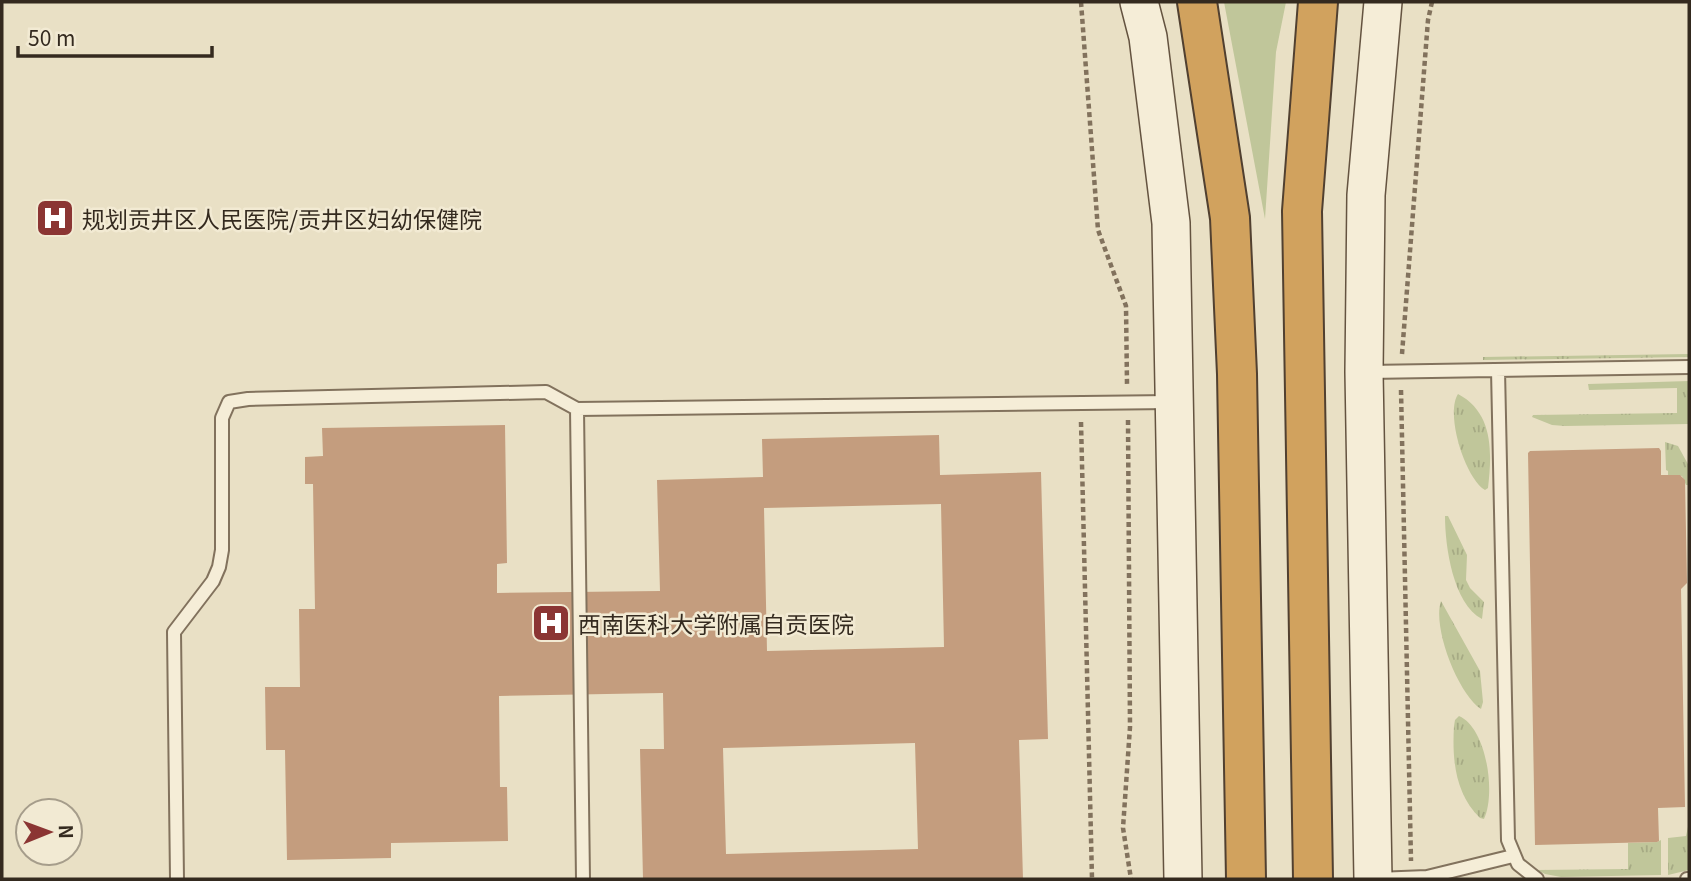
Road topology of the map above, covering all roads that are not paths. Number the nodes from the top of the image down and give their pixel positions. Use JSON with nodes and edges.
{"nodes":[{"id":1,"x":1139,"y":2,"type":"edge"},
{"id":2,"x":1197,"y":2,"type":"edge"},
{"id":3,"x":1318,"y":2,"type":"edge"},
{"id":4,"x":1383,"y":2,"type":"edge"},
{"id":5,"x":1689,"y":367,"type":"edge"},
{"id":6,"x":1499,"y":370,"type":"junction"},
{"id":7,"x":1364,"y":372,"type":"junction"},
{"id":8,"x":1175,"y":402,"type":"junction"},
{"id":9,"x":577,"y":409,"type":"junction"},
{"id":10,"x":1513,"y":856,"type":"junction"},
{"id":11,"x":1412,"y":878,"type":"edge"},
{"id":12,"x":177,"y":879,"type":"edge"},
{"id":13,"x":583,"y":879,"type":"edge"},
{"id":14,"x":1183,"y":879,"type":"edge"},
{"id":15,"x":1246,"y":879,"type":"edge"},
{"id":16,"x":1313,"y":879,"type":"edge"},
{"id":17,"x":1373,"y":879,"type":"edge"},
{"id":18,"x":1537,"y":879,"type":"edge"}],
"edges":[{"from":1,"to":8,"type":"street"},
{"from":2,"to":15,"type":"highway"},
{"from":3,"to":16,"type":"highway"},
{"from":4,"to":7,"type":"street"},
{"from":5,"to":6,"type":"lane"},
{"from":6,"to":7,"type":"lane"},
{"from":6,"to":10,"type":"lane"},
{"from":7,"to":17,"type":"street"},
{"from":8,"to":9,"type":"lane"},
{"from":8,"to":14,"type":"street"},
{"from":9,"to":12,"type":"lane"},
{"from":9,"to":13,"type":"lane"},
{"from":10,"to":11,"type":"lane"},
{"from":10,"to":18,"type":"lane"},
{"from":11,"to":17,"type":"lane"}]}
